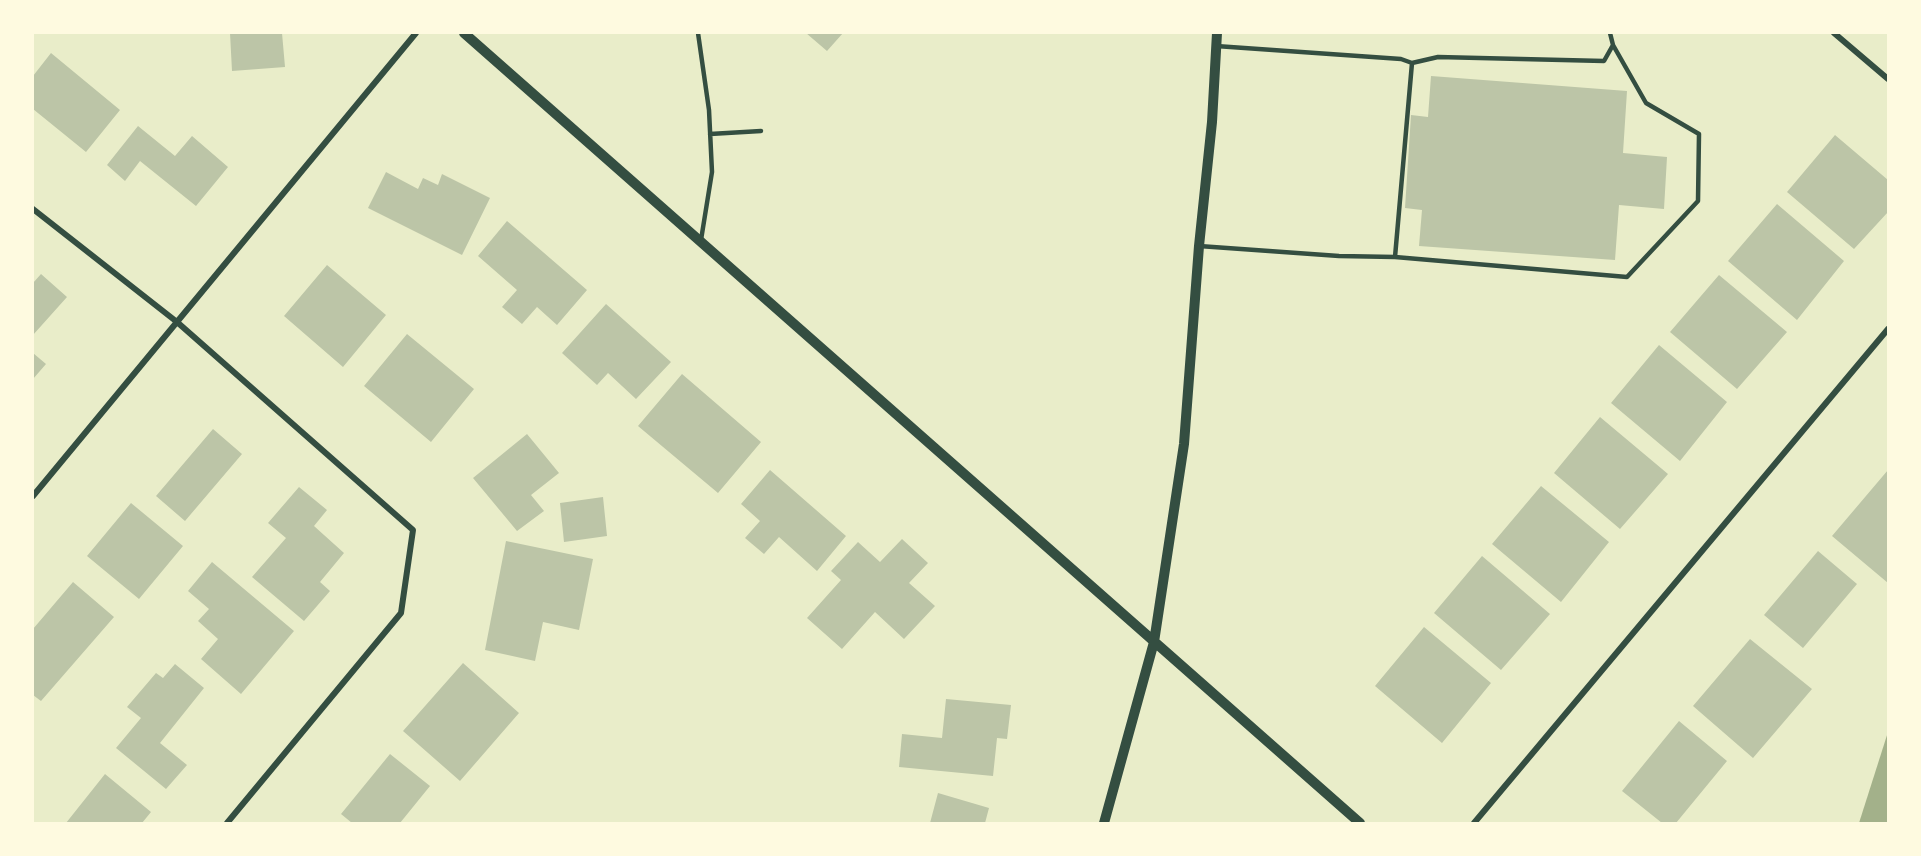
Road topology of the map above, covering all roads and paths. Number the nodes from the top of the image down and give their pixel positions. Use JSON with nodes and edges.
{"nodes":[{"id":1,"x":416,"y":33,"type":"edge"},
{"id":2,"x":464,"y":33,"type":"edge"},
{"id":3,"x":698,"y":33,"type":"edge"},
{"id":4,"x":1217,"y":33,"type":"edge"},
{"id":5,"x":1610,"y":33,"type":"edge"},
{"id":6,"x":1834,"y":33,"type":"edge"},
{"id":7,"x":1613,"y":45,"type":"junction"},
{"id":8,"x":1216,"y":46,"type":"junction"},
{"id":9,"x":1412,"y":63,"type":"junction"},
{"id":10,"x":1888,"y":79,"type":"edge"},
{"id":11,"x":761,"y":131,"type":"dead end"},
{"id":12,"x":710,"y":134,"type":"junction"},
{"id":13,"x":33,"y":209,"type":"edge"},
{"id":14,"x":700,"y":243,"type":"junction"},
{"id":15,"x":1199,"y":246,"type":"junction"},
{"id":16,"x":1395,"y":257,"type":"junction"},
{"id":17,"x":177,"y":322,"type":"junction"},
{"id":18,"x":1888,"y":329,"type":"edge"},
{"id":19,"x":33,"y":496,"type":"edge"},
{"id":20,"x":1154,"y":642,"type":"junction"},
{"id":21,"x":227,"y":823,"type":"edge"},
{"id":22,"x":1104,"y":823,"type":"edge"},
{"id":23,"x":1360,"y":823,"type":"edge"},
{"id":24,"x":1474,"y":823,"type":"edge"}],
"edges":[{"from":1,"to":17,"type":"street"},
{"from":2,"to":14,"type":"street"},
{"from":3,"to":12,"type":"lane"},
{"from":4,"to":8,"type":"street"},
{"from":5,"to":7,"type":"lane"},
{"from":6,"to":10,"type":"street"},
{"from":7,"to":9,"type":"lane"},
{"from":7,"to":16,"type":"lane"},
{"from":8,"to":9,"type":"lane"},
{"from":8,"to":15,"type":"street"},
{"from":9,"to":16,"type":"lane"},
{"from":11,"to":12,"type":"lane"},
{"from":12,"to":14,"type":"lane"},
{"from":13,"to":17,"type":"street"},
{"from":14,"to":20,"type":"street"},
{"from":15,"to":16,"type":"lane"},
{"from":15,"to":20,"type":"street"},
{"from":17,"to":19,"type":"street"},
{"from":17,"to":21,"type":"street"},
{"from":18,"to":24,"type":"street"},
{"from":20,"to":22,"type":"street"},
{"from":20,"to":23,"type":"street"}]}
